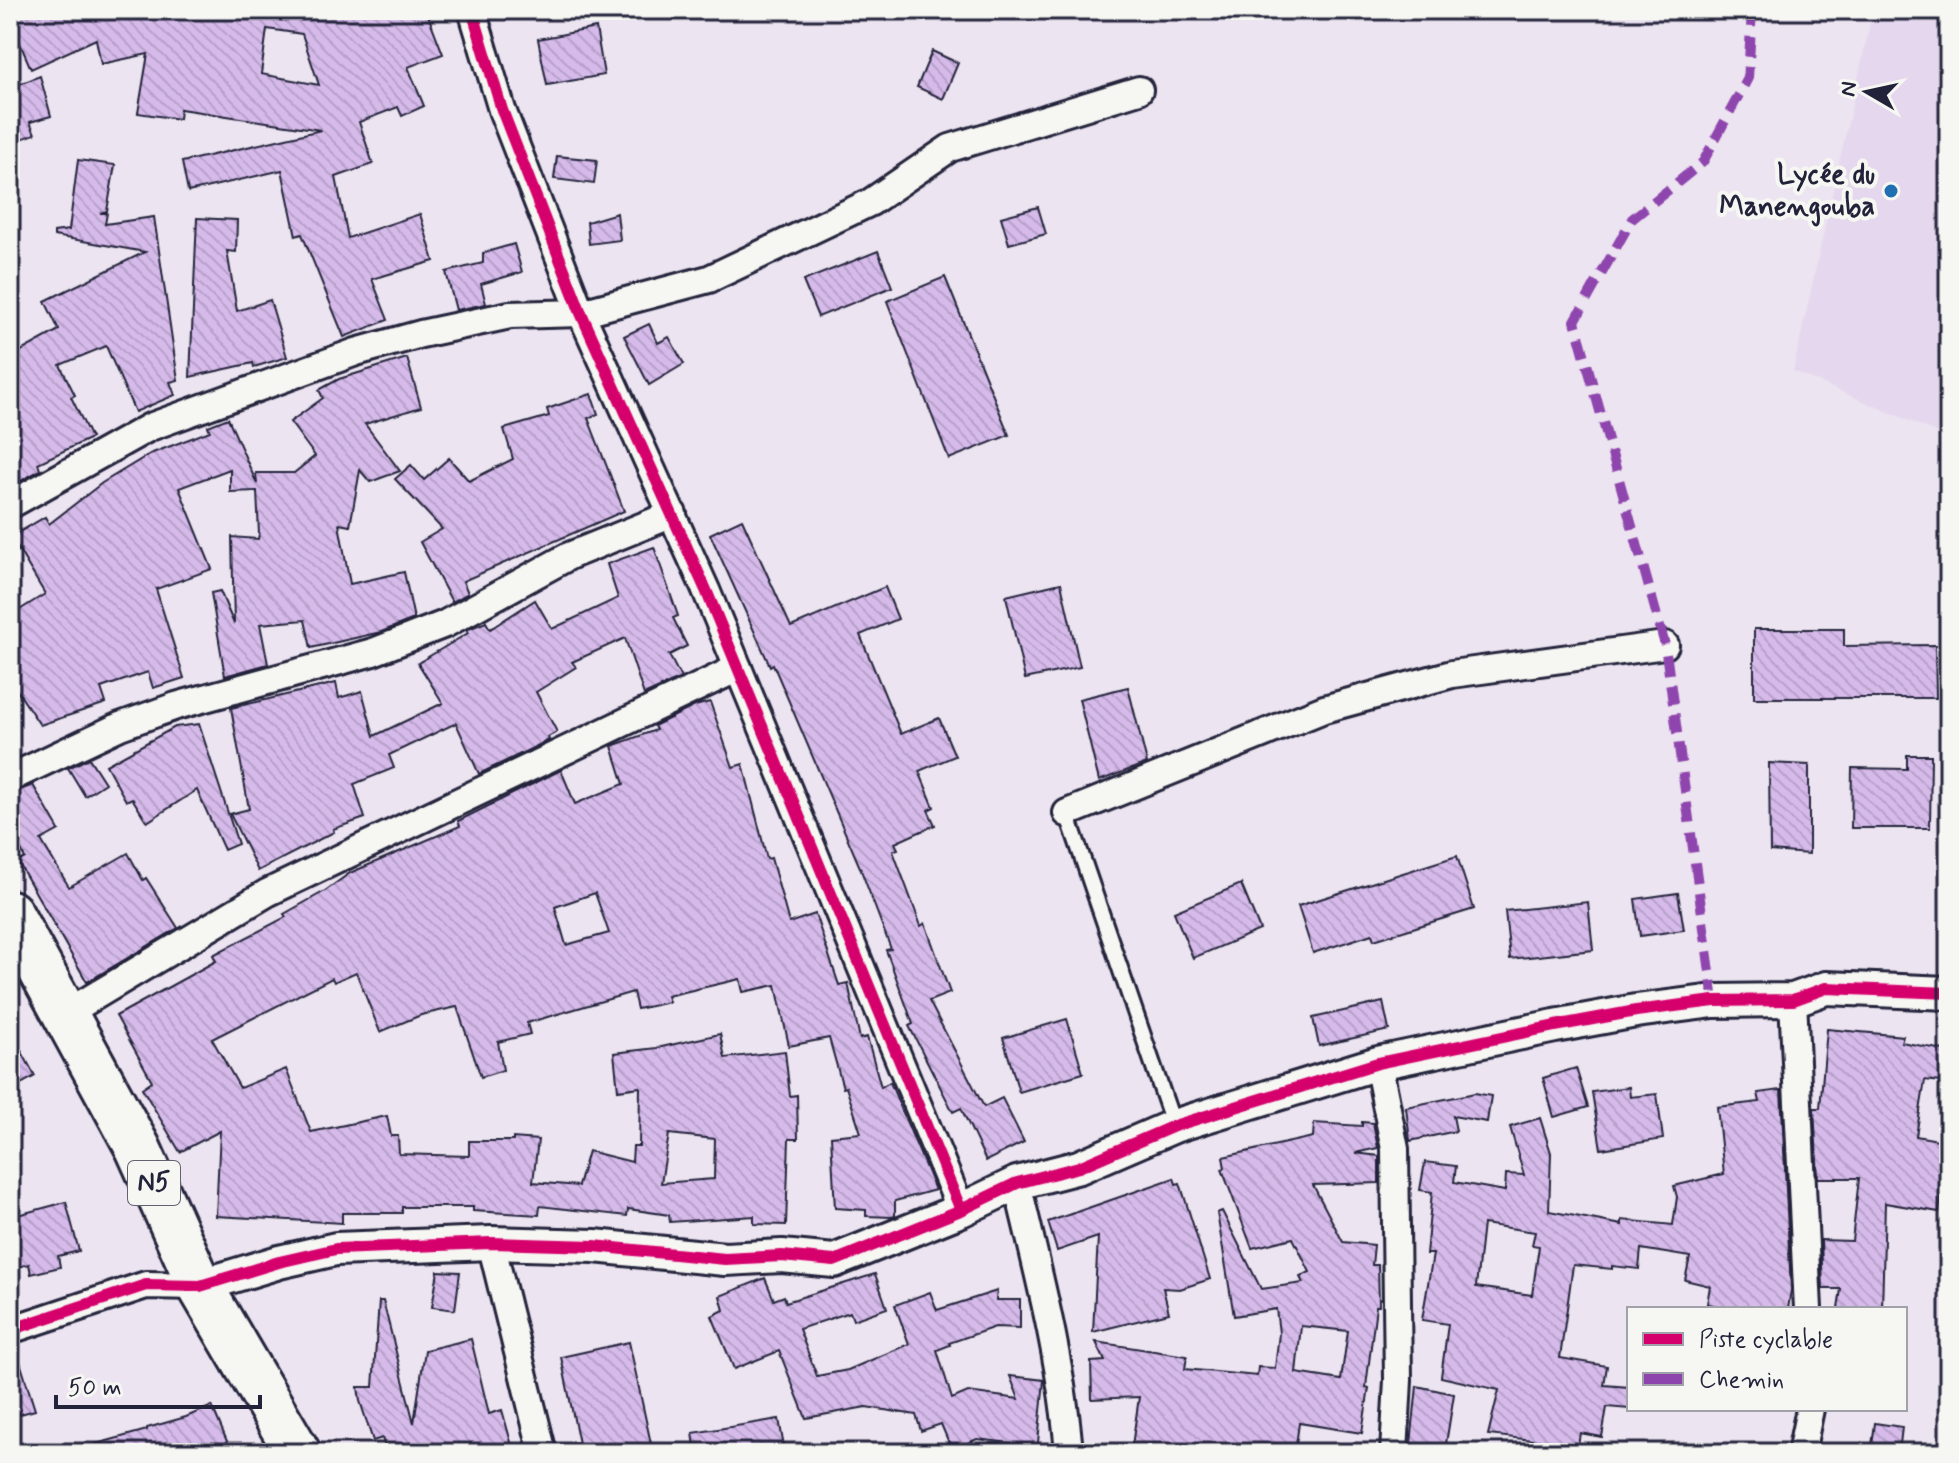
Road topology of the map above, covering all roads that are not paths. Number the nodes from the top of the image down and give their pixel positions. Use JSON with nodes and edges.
{"nodes":[{"id":1,"x":472,"y":10,"type":"edge"},
{"id":2,"x":1139,"y":90,"type":"dead end"},
{"id":3,"x":581,"y":313,"type":"junction"},
{"id":4,"x":10,"y":505,"type":"edge"},
{"id":5,"x":673,"y":514,"type":"junction"},
{"id":6,"x":1665,"y":645,"type":"dead end"},
{"id":7,"x":738,"y":668,"type":"junction"},
{"id":8,"x":10,"y":778,"type":"edge"},
{"id":9,"x":1067,"y":813,"type":"joint"},
{"id":10,"x":10,"y":913,"type":"edge"},
{"id":11,"x":1949,"y":993,"type":"edge"},
{"id":12,"x":1793,"y":1000,"type":"junction"},
{"id":13,"x":65,"y":1014,"type":"junction"},
{"id":14,"x":1378,"y":1063,"type":"junction"},
{"id":15,"x":1174,"y":1126,"type":"junction"},
{"id":16,"x":1017,"y":1183,"type":"junction"},
{"id":17,"x":961,"y":1210,"type":"junction"},
{"id":18,"x":491,"y":1243,"type":"junction"},
{"id":19,"x":200,"y":1286,"type":"junction"},
{"id":20,"x":1808,"y":1307,"type":"edge"},
{"id":21,"x":10,"y":1330,"type":"edge"},
{"id":22,"x":1810,"y":1411,"type":"edge"},
{"id":23,"x":298,"y":1453,"type":"edge"},
{"id":24,"x":543,"y":1453,"type":"edge"},
{"id":25,"x":1069,"y":1453,"type":"edge"},
{"id":26,"x":1394,"y":1453,"type":"edge"},
{"id":27,"x":1801,"y":1453,"type":"edge"}],
"edges":[{"from":1,"to":3,"type":"street"},
{"from":2,"to":3,"type":"street"},
{"from":3,"to":4,"type":"street"},
{"from":3,"to":5,"type":"street"},
{"from":5,"to":7,"type":"street"},
{"from":5,"to":8,"type":"street"},
{"from":6,"to":9,"type":"street"},
{"from":7,"to":13,"type":"street"},
{"from":7,"to":17,"type":"street"},
{"from":9,"to":15,"type":"lane"},
{"from":10,"to":13,"type":"highway","number":"N5"},
{"from":11,"to":12,"type":"street"},
{"from":12,"to":14,"type":"street"},
{"from":12,"to":20,"type":"street"},
{"from":13,"to":19,"type":"highway","number":"N5"},
{"from":14,"to":15,"type":"street"},
{"from":14,"to":26,"type":"street"},
{"from":15,"to":16,"type":"street"},
{"from":16,"to":17,"type":"street"},
{"from":16,"to":25,"type":"street"},
{"from":17,"to":18,"type":"street"},
{"from":18,"to":19,"type":"street"},
{"from":18,"to":24,"type":"street"},
{"from":19,"to":21,"type":"street"},
{"from":19,"to":23,"type":"highway","number":"N5"},
{"from":22,"to":27,"type":"street"}]}
